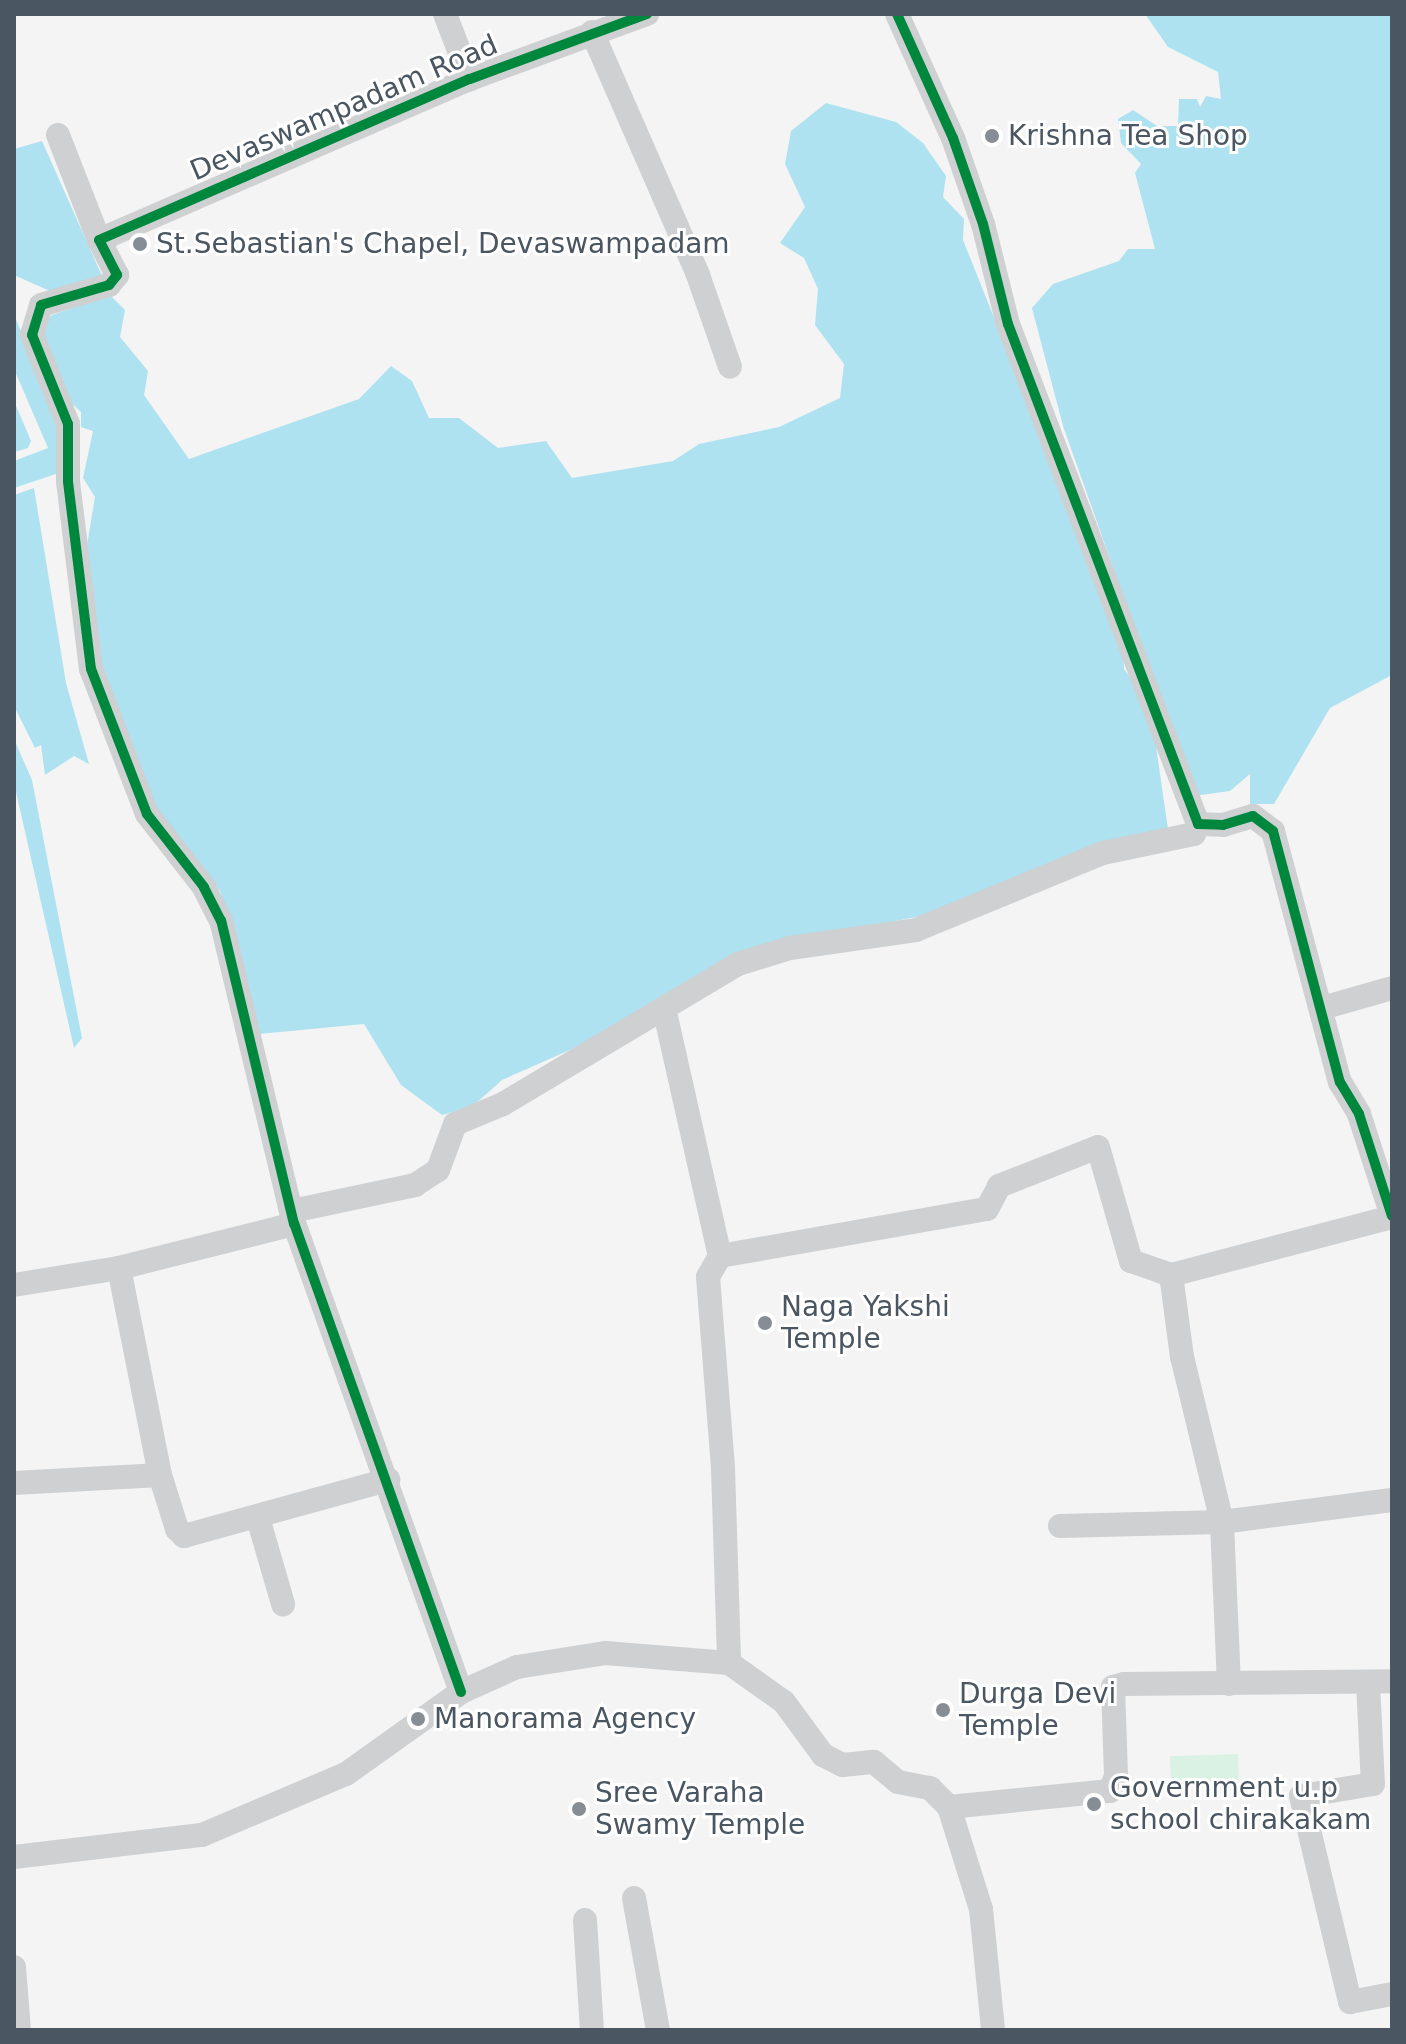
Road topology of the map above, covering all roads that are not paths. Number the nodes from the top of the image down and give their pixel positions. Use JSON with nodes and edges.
{"nodes":[{"id":1,"x":445,"y":14,"type":"edge"},
{"id":2,"x":647,"y":14,"type":"edge"},
{"id":3,"x":897,"y":14,"type":"edge"},
{"id":4,"x":592,"y":32,"type":"junction"},
{"id":5,"x":470,"y":79,"type":"junction"},
{"id":6,"x":58,"y":135,"type":"dead end"},
{"id":7,"x":99,"y":240,"type":"junction"},
{"id":8,"x":730,"y":367,"type":"dead end"},
{"id":9,"x":1198,"y":824,"type":"junction"},
{"id":10,"x":1392,"y":988,"type":"edge"},
{"id":11,"x":664,"y":1008,"type":"junction"},
{"id":12,"x":1322,"y":1008,"type":"junction"},
{"id":13,"x":1392,"y":1216,"type":"edge"},
{"id":14,"x":293,"y":1217,"type":"junction"},
{"id":15,"x":720,"y":1256,"type":"junction"},
{"id":16,"x":119,"y":1268,"type":"junction"},
{"id":17,"x":1171,"y":1275,"type":"junction"},
{"id":18,"x":14,"y":1285,"type":"edge"},
{"id":19,"x":160,"y":1475,"type":"junction"},
{"id":20,"x":388,"y":1480,"type":"junction"},
{"id":21,"x":14,"y":1483,"type":"edge"},
{"id":22,"x":1392,"y":1500,"type":"edge"},
{"id":23,"x":258,"y":1518,"type":"junction"},
{"id":24,"x":1222,"y":1522,"type":"junction"},
{"id":25,"x":1060,"y":1526,"type":"dead end"},
{"id":26,"x":283,"y":1604,"type":"dead end"},
{"id":27,"x":729,"y":1663,"type":"junction"},
{"id":28,"x":1380,"y":1682,"type":"edge"},
{"id":29,"x":1229,"y":1684,"type":"junction"},
{"id":30,"x":461,"y":1692,"type":"junction"},
{"id":31,"x":949,"y":1807,"type":"junction"},
{"id":32,"x":14,"y":1857,"type":"edge"},
{"id":33,"x":634,"y":1898,"type":"dead end"},
{"id":34,"x":585,"y":1920,"type":"dead end"},
{"id":35,"x":14,"y":1967,"type":"edge"},
{"id":36,"x":1392,"y":1994,"type":"edge"},
{"id":37,"x":19,"y":2030,"type":"edge"},
{"id":38,"x":592,"y":2030,"type":"edge"},
{"id":39,"x":658,"y":2030,"type":"edge"},
{"id":40,"x":993,"y":2030,"type":"edge"}],
"edges":[{"from":1,"to":5,"type":"street"},
{"from":2,"to":4,"type":"street","name":"Devaswampadam Road"},
{"from":3,"to":9,"type":"street"},
{"from":4,"to":5,"type":"street","name":"Devaswampadam Road"},
{"from":4,"to":8,"type":"street"},
{"from":5,"to":7,"type":"street","name":"Devaswampadam Road"},
{"from":6,"to":7,"type":"street"},
{"from":7,"to":14,"type":"street"},
{"from":9,"to":11,"type":"street"},
{"from":9,"to":12,"type":"street"},
{"from":10,"to":12,"type":"street"},
{"from":11,"to":14,"type":"street"},
{"from":11,"to":15,"type":"street"},
{"from":12,"to":13,"type":"street"},
{"from":13,"to":17,"type":"street"},
{"from":14,"to":16,"type":"street"},
{"from":14,"to":20,"type":"street"},
{"from":15,"to":17,"type":"street"},
{"from":15,"to":27,"type":"street"},
{"from":16,"to":18,"type":"street"},
{"from":16,"to":19,"type":"street"},
{"from":17,"to":24,"type":"street"},
{"from":19,"to":21,"type":"street"},
{"from":19,"to":23,"type":"street"},
{"from":20,"to":23,"type":"street"},
{"from":20,"to":30,"type":"street"},
{"from":22,"to":24,"type":"street"},
{"from":23,"to":26,"type":"street"},
{"from":24,"to":25,"type":"street"},
{"from":24,"to":29,"type":"street"},
{"from":27,"to":30,"type":"street"},
{"from":27,"to":31,"type":"street"},
{"from":28,"to":29,"type":"street"},
{"from":28,"to":36,"type":"street"},
{"from":29,"to":31,"type":"street"},
{"from":30,"to":32,"type":"street"},
{"from":31,"to":40,"type":"street"},
{"from":33,"to":39,"type":"street"},
{"from":34,"to":38,"type":"street"},
{"from":35,"to":37,"type":"street"}]}
